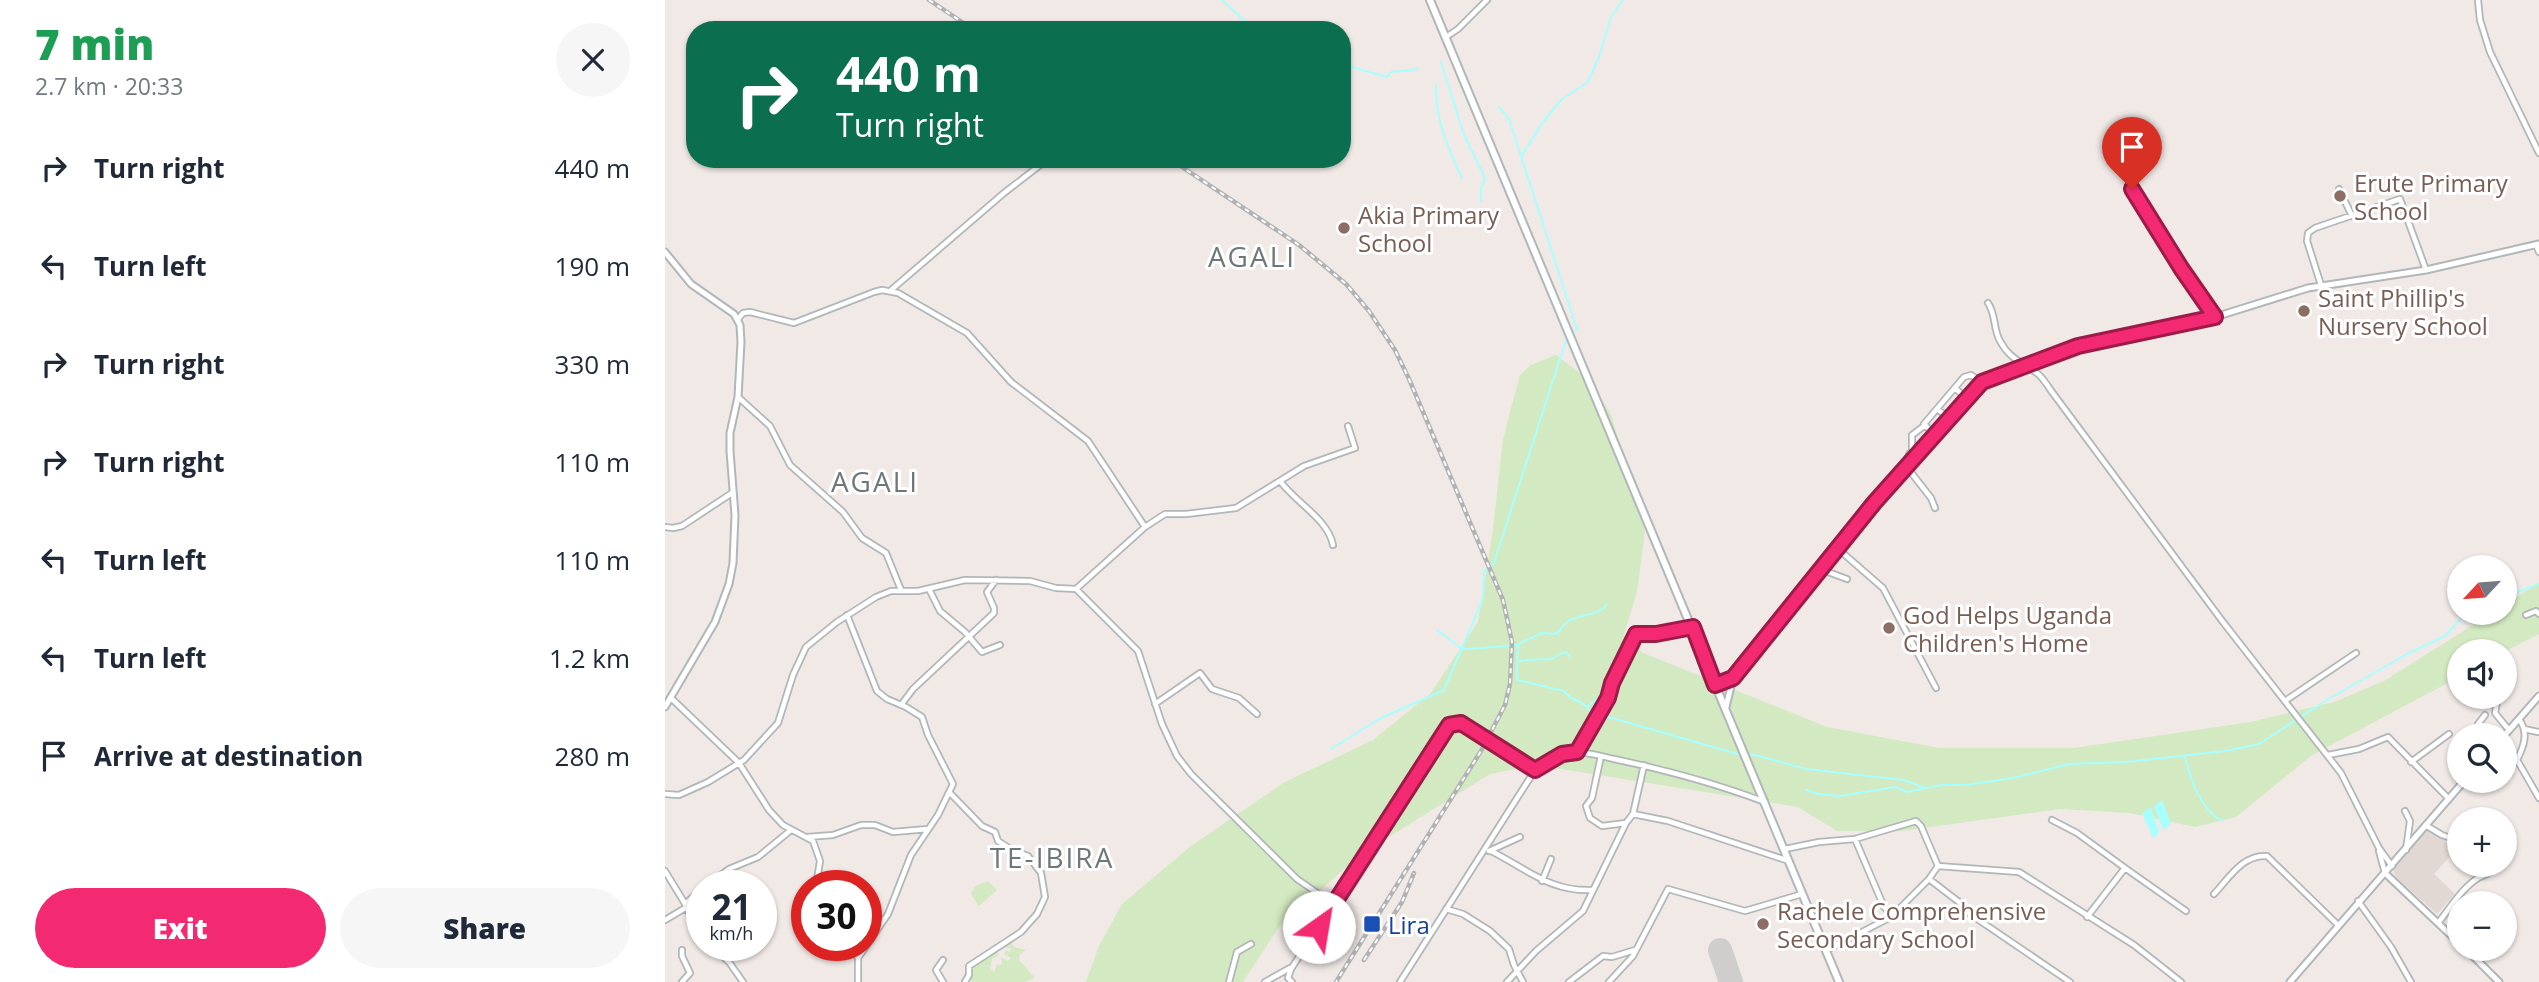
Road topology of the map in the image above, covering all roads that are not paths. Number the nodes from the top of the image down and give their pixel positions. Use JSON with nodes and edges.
{"nodes":[{"id":1,"x":1430,"y":0,"type":"edge"},
{"id":2,"x":1487,"y":0,"type":"edge"},
{"id":3,"x":2478,"y":0,"type":"edge"},
{"id":4,"x":1446,"y":37,"type":"junction"},
{"id":5,"x":2539,"y":153,"type":"edge"},
{"id":6,"x":1037,"y":168,"type":"edge"},
{"id":7,"x":2130,"y":187,"type":"dead end"},
{"id":8,"x":2339,"y":189,"type":"dead end"},
{"id":9,"x":2352,"y":216,"type":"junction"},
{"id":10,"x":2538,"y":247,"type":"edge"},
{"id":11,"x":665,"y":252,"type":"edge"},
{"id":12,"x":2427,"y":270,"type":"junction"},
{"id":13,"x":2321,"y":285,"type":"junction"},
{"id":14,"x":890,"y":291,"type":"junction"},
{"id":15,"x":1988,"y":303,"type":"dead end"},
{"id":16,"x":2215,"y":317,"type":"junction"},
{"id":17,"x":738,"y":320,"type":"junction"},
{"id":18,"x":2038,"y":361,"type":"junction"},
{"id":19,"x":2023,"y":366,"type":"junction"},
{"id":20,"x":2038,"y":374,"type":"junction"},
{"id":21,"x":1982,"y":382,"type":"junction"},
{"id":22,"x":1955,"y":388,"type":"junction"},
{"id":23,"x":738,"y":397,"type":"junction"},
{"id":24,"x":1966,"y":398,"type":"junction"},
{"id":25,"x":1937,"y":409,"type":"junction"},
{"id":26,"x":1949,"y":418,"type":"junction"},
{"id":27,"x":1348,"y":426,"type":"dead end"},
{"id":28,"x":1924,"y":426,"type":"junction"},
{"id":29,"x":1934,"y":434,"type":"junction"},
{"id":30,"x":1928,"y":441,"type":"junction"},
{"id":31,"x":1912,"y":450,"type":"junction"},
{"id":32,"x":1906,"y":467,"type":"junction"},
{"id":33,"x":1280,"y":481,"type":"junction"},
{"id":34,"x":732,"y":493,"type":"junction"},
{"id":35,"x":1935,"y":508,"type":"dead end"},
{"id":36,"x":667,"y":527,"type":"edge"},
{"id":37,"x":1145,"y":527,"type":"junction"},
{"id":38,"x":666,"y":535,"type":"edge"},
{"id":39,"x":1333,"y":545,"type":"dead end"},
{"id":40,"x":1837,"y":548,"type":"junction"},
{"id":41,"x":1819,"y":569,"type":"junction"},
{"id":42,"x":1847,"y":579,"type":"dead end"},
{"id":43,"x":996,"y":580,"type":"junction"},
{"id":44,"x":1076,"y":589,"type":"junction"},
{"id":45,"x":901,"y":590,"type":"junction"},
{"id":46,"x":929,"y":590,"type":"junction"},
{"id":47,"x":2539,"y":614,"type":"edge"},
{"id":48,"x":847,"y":615,"type":"junction"},
{"id":49,"x":2526,"y":615,"type":"dead end"},
{"id":50,"x":1693,"y":627,"type":"junction"},
{"id":51,"x":968,"y":635,"type":"junction"},
{"id":52,"x":1000,"y":645,"type":"dead end"},
{"id":53,"x":2356,"y":653,"type":"dead end"},
{"id":54,"x":1733,"y":678,"type":"junction"},
{"id":55,"x":1715,"y":685,"type":"junction"},
{"id":56,"x":1936,"y":688,"type":"dead end"},
{"id":57,"x":2539,"y":696,"type":"edge"},
{"id":58,"x":671,"y":698,"type":"junction"},
{"id":59,"x":2285,"y":701,"type":"junction"},
{"id":60,"x":1155,"y":704,"type":"junction"},
{"id":61,"x":901,"y":705,"type":"junction"},
{"id":62,"x":665,"y":707,"type":"edge"},
{"id":63,"x":1725,"y":707,"type":"junction"},
{"id":64,"x":1257,"y":715,"type":"dead end"},
{"id":65,"x":2485,"y":715,"type":"dead end"},
{"id":66,"x":2519,"y":719,"type":"junction"},
{"id":67,"x":2480,"y":723,"type":"edge"},
{"id":68,"x":2515,"y":723,"type":"edge"},
{"id":69,"x":2524,"y":729,"type":"junction"},
{"id":70,"x":2537,"y":732,"type":"edge"},
{"id":71,"x":2447,"y":735,"type":"edge"},
{"id":72,"x":1577,"y":752,"type":"junction"},
{"id":73,"x":2328,"y":755,"type":"junction"},
{"id":74,"x":1601,"y":757,"type":"junction"},
{"id":75,"x":2517,"y":760,"type":"joint"},
{"id":76,"x":2411,"y":762,"type":"junction"},
{"id":77,"x":739,"y":764,"type":"junction"},
{"id":78,"x":1644,"y":765,"type":"junction"},
{"id":79,"x":1535,"y":770,"type":"junction"},
{"id":80,"x":950,"y":793,"type":"junction"},
{"id":81,"x":2454,"y":793,"type":"edge"},
{"id":82,"x":665,"y":794,"type":"edge"},
{"id":83,"x":2539,"y":798,"type":"edge"},
{"id":84,"x":2449,"y":799,"type":"junction"},
{"id":85,"x":1765,"y":803,"type":"junction"},
{"id":86,"x":2405,"y":811,"type":"dead end"},
{"id":87,"x":1633,"y":814,"type":"junction"},
{"id":88,"x":2052,"y":820,"type":"dead end"},
{"id":89,"x":1626,"y":823,"type":"junction"},
{"id":90,"x":2427,"y":826,"type":"junction"},
{"id":91,"x":929,"y":829,"type":"junction"},
{"id":92,"x":791,"y":830,"type":"junction"},
{"id":93,"x":807,"y":837,"type":"junction"},
{"id":94,"x":1520,"y":837,"type":"dead end"},
{"id":95,"x":2447,"y":837,"type":"edge"},
{"id":96,"x":1855,"y":839,"type":"junction"},
{"id":97,"x":2379,"y":848,"type":"junction"},
{"id":98,"x":1785,"y":849,"type":"junction"},
{"id":99,"x":1483,"y":850,"type":"junction"},
{"id":100,"x":2406,"y":850,"type":"junction"},
{"id":101,"x":1491,"y":851,"type":"junction"},
{"id":102,"x":1551,"y":859,"type":"dead end"},
{"id":103,"x":1790,"y":861,"type":"junction"},
{"id":104,"x":1938,"y":866,"type":"junction"},
{"id":105,"x":2392,"y":866,"type":"junction"},
{"id":106,"x":2125,"y":868,"type":"junction"},
{"id":107,"x":728,"y":870,"type":"edge"},
{"id":108,"x":819,"y":870,"type":"edge"},
{"id":109,"x":665,"y":871,"type":"edge"},
{"id":110,"x":2386,"y":874,"type":"junction"},
{"id":111,"x":2482,"y":877,"type":"edge"},
{"id":112,"x":1929,"y":880,"type":"junction"},
{"id":113,"x":1542,"y":881,"type":"junction"},
{"id":114,"x":1593,"y":890,"type":"junction"},
{"id":115,"x":1803,"y":894,"type":"junction"},
{"id":116,"x":2214,"y":894,"type":"dead end"},
{"id":117,"x":2358,"y":901,"type":"junction"},
{"id":118,"x":1333,"y":904,"type":"junction"},
{"id":119,"x":685,"y":906,"type":"joint"},
{"id":120,"x":1446,"y":909,"type":"junction"},
{"id":121,"x":2186,"y":912,"type":"dead end"},
{"id":122,"x":1892,"y":915,"type":"junction"},
{"id":123,"x":2087,"y":916,"type":"junction"},
{"id":124,"x":665,"y":920,"type":"edge"},
{"id":125,"x":882,"y":923,"type":"edge"},
{"id":126,"x":2438,"y":923,"type":"junction"},
{"id":127,"x":2338,"y":925,"type":"junction"},
{"id":128,"x":2447,"y":932,"type":"edge"},
{"id":129,"x":1243,"y":940,"type":"dead end"},
{"id":130,"x":1251,"y":944,"type":"dead end"},
{"id":131,"x":1241,"y":949,"type":"junction"},
{"id":132,"x":682,"y":950,"type":"dead end"},
{"id":133,"x":1636,"y":950,"type":"junction"},
{"id":134,"x":1827,"y":950,"type":"junction"},
{"id":135,"x":943,"y":960,"type":"dead end"},
{"id":136,"x":728,"y":961,"type":"edge"},
{"id":137,"x":857,"y":961,"type":"edge"},
{"id":138,"x":2478,"y":961,"type":"edge"},
{"id":139,"x":1293,"y":965,"type":"junction"},
{"id":140,"x":1517,"y":970,"type":"junction"},
{"id":141,"x":682,"y":982,"type":"edge"},
{"id":142,"x":743,"y":982,"type":"edge"},
{"id":143,"x":857,"y":982,"type":"edge"},
{"id":144,"x":943,"y":982,"type":"edge"},
{"id":145,"x":965,"y":982,"type":"edge"},
{"id":146,"x":1229,"y":982,"type":"edge"},
{"id":147,"x":1265,"y":982,"type":"edge"},
{"id":148,"x":1292,"y":982,"type":"edge"},
{"id":149,"x":1400,"y":982,"type":"edge"},
{"id":150,"x":1507,"y":982,"type":"edge"},
{"id":151,"x":1523,"y":982,"type":"edge"},
{"id":152,"x":1569,"y":982,"type":"edge"},
{"id":153,"x":1609,"y":982,"type":"edge"},
{"id":154,"x":1839,"y":982,"type":"edge"},
{"id":155,"x":2070,"y":982,"type":"edge"},
{"id":156,"x":2181,"y":982,"type":"edge"},
{"id":157,"x":2290,"y":982,"type":"edge"},
{"id":158,"x":2411,"y":982,"type":"edge"},
{"id":159,"x":2499,"y":982,"type":"edge"}],
"edges":[{"from":1,"to":4,"type":"main road"},
{"from":2,"to":4,"type":"street"},
{"from":3,"to":5,"type":"street"},
{"from":4,"to":50,"type":"main road"},
{"from":6,"to":14,"type":"street"},
{"from":7,"to":16,"type":"street"},
{"from":8,"to":9,"type":"street"},
{"from":9,"to":12,"type":"street"},
{"from":9,"to":13,"type":"street"},
{"from":10,"to":12,"type":"street"},
{"from":11,"to":17,"type":"street"},
{"from":12,"to":13,"type":"street"},
{"from":13,"to":16,"type":"street"},
{"from":14,"to":17,"type":"street"},
{"from":14,"to":37,"type":"street"},
{"from":15,"to":19,"type":"street"},
{"from":16,"to":18,"type":"street"},
{"from":17,"to":23,"type":"street"},
{"from":18,"to":19,"type":"street"},
{"from":18,"to":20,"type":"street"},
{"from":19,"to":20,"type":"street"},
{"from":19,"to":21,"type":"street"},
{"from":20,"to":59,"type":"street"},
{"from":21,"to":22,"type":"street"},
{"from":21,"to":24,"type":"street"},
{"from":22,"to":24,"type":"street"},
{"from":22,"to":25,"type":"street"},
{"from":23,"to":34,"type":"street"},
{"from":23,"to":45,"type":"street"},
{"from":24,"to":26,"type":"street"},
{"from":25,"to":26,"type":"street"},
{"from":25,"to":28,"type":"street"},
{"from":26,"to":29,"type":"street"},
{"from":27,"to":33,"type":"street"},
{"from":28,"to":29,"type":"street"},
{"from":28,"to":31,"type":"street"},
{"from":29,"to":30,"type":"street"},
{"from":30,"to":31,"type":"street"},
{"from":30,"to":32,"type":"street"},
{"from":31,"to":32,"type":"street"},
{"from":32,"to":35,"type":"street"},
{"from":32,"to":40,"type":"street"},
{"from":33,"to":37,"type":"street"},
{"from":33,"to":39,"type":"street"},
{"from":34,"to":36,"type":"street"},
{"from":34,"to":58,"type":"street"},
{"from":36,"to":38,"type":"street"},
{"from":37,"to":44,"type":"street"},
{"from":40,"to":41,"type":"street"},
{"from":40,"to":56,"type":"street"},
{"from":41,"to":42,"type":"street"},
{"from":41,"to":54,"type":"street"},
{"from":43,"to":44,"type":"street"},
{"from":43,"to":46,"type":"street"},
{"from":43,"to":51,"type":"street"},
{"from":44,"to":60,"type":"street"},
{"from":45,"to":46,"type":"street"},
{"from":45,"to":48,"type":"street"},
{"from":46,"to":51,"type":"street"},
{"from":47,"to":49,"type":"street"},
{"from":48,"to":61,"type":"street"},
{"from":48,"to":77,"type":"street"},
{"from":50,"to":55,"type":"main road"},
{"from":50,"to":72,"type":"street"},
{"from":51,"to":52,"type":"street"},
{"from":51,"to":61,"type":"street"},
{"from":53,"to":59,"type":"street"},
{"from":54,"to":55,"type":"main road"},
{"from":54,"to":63,"type":"street"},
{"from":55,"to":63,"type":"main road"},
{"from":57,"to":66,"type":"street"},
{"from":58,"to":62,"type":"street"},
{"from":58,"to":77,"type":"street"},
{"from":59,"to":73,"type":"street"},
{"from":60,"to":64,"type":"street"},
{"from":60,"to":118,"type":"street"},
{"from":61,"to":80,"type":"street"},
{"from":63,"to":85,"type":"main road"},
{"from":65,"to":67,"type":"street"},
{"from":66,"to":68,"type":"street"},
{"from":66,"to":69,"type":"street"},
{"from":69,"to":70,"type":"street"},
{"from":69,"to":75,"type":"street"},
{"from":71,"to":76,"type":"street"},
{"from":72,"to":74,"type":"street"},
{"from":72,"to":79,"type":"street"},
{"from":73,"to":76,"type":"street"},
{"from":73,"to":97,"type":"street"},
{"from":74,"to":78,"type":"street"},
{"from":74,"to":89,"type":"street"},
{"from":75,"to":83,"type":"street"},
{"from":76,"to":84,"type":"street"},
{"from":77,"to":82,"type":"street"},
{"from":77,"to":92,"type":"street"},
{"from":78,"to":85,"type":"street"},
{"from":78,"to":87,"type":"street"},
{"from":79,"to":99,"type":"street"},
{"from":79,"to":118,"type":"street"},
{"from":80,"to":91,"type":"street"},
{"from":80,"to":145,"type":"street"},
{"from":81,"to":84,"type":"street"},
{"from":84,"to":90,"type":"street"},
{"from":85,"to":98,"type":"main road"},
{"from":86,"to":100,"type":"street"},
{"from":87,"to":89,"type":"street"},
{"from":87,"to":103,"type":"street"},
{"from":88,"to":106,"type":"street"},
{"from":89,"to":114,"type":"street"},
{"from":90,"to":95,"type":"street"},
{"from":90,"to":100,"type":"street"},
{"from":91,"to":93,"type":"street"},
{"from":91,"to":125,"type":"street"},
{"from":92,"to":93,"type":"street"},
{"from":92,"to":107,"type":"street"},
{"from":93,"to":108,"type":"street"},
{"from":94,"to":101,"type":"street"},
{"from":96,"to":98,"type":"street"},
{"from":96,"to":104,"type":"street"},
{"from":96,"to":122,"type":"street"},
{"from":97,"to":105,"type":"street"},
{"from":97,"to":110,"type":"street"},
{"from":98,"to":103,"type":"main road"},
{"from":99,"to":101,"type":"street"},
{"from":99,"to":120,"type":"street"},
{"from":100,"to":105,"type":"street"},
{"from":101,"to":113,"type":"street"},
{"from":102,"to":113,"type":"street"},
{"from":103,"to":115,"type":"main road"},
{"from":104,"to":112,"type":"street"},
{"from":104,"to":123,"type":"street"},
{"from":105,"to":110,"type":"street"},
{"from":106,"to":121,"type":"street"},
{"from":106,"to":123,"type":"street"},
{"from":109,"to":119,"type":"street"},
{"from":110,"to":117,"type":"street"},
{"from":110,"to":126,"type":"street"},
{"from":111,"to":126,"type":"street"},
{"from":112,"to":122,"type":"street"},
{"from":112,"to":155,"type":"street"},
{"from":113,"to":114,"type":"street"},
{"from":114,"to":140,"type":"street"},
{"from":115,"to":133,"type":"street"},
{"from":115,"to":134,"type":"main road"},
{"from":116,"to":127,"type":"street"},
{"from":117,"to":127,"type":"street"},
{"from":117,"to":158,"type":"street"},
{"from":118,"to":139,"type":"street"},
{"from":119,"to":124,"type":"street"},
{"from":120,"to":140,"type":"street"},
{"from":120,"to":149,"type":"street"},
{"from":122,"to":134,"type":"street"},
{"from":123,"to":156,"type":"street"},
{"from":126,"to":128,"type":"street"},
{"from":127,"to":157,"type":"street"},
{"from":129,"to":131,"type":"street"},
{"from":130,"to":131,"type":"street"},
{"from":131,"to":146,"type":"street"},
{"from":132,"to":141,"type":"street"},
{"from":133,"to":152,"type":"street"},
{"from":133,"to":153,"type":"street"},
{"from":134,"to":154,"type":"main road"},
{"from":135,"to":144,"type":"street"},
{"from":136,"to":142,"type":"street"},
{"from":137,"to":143,"type":"street"},
{"from":138,"to":159,"type":"street"},
{"from":139,"to":147,"type":"street"},
{"from":139,"to":148,"type":"street"},
{"from":140,"to":150,"type":"street"},
{"from":140,"to":151,"type":"street"}]}
